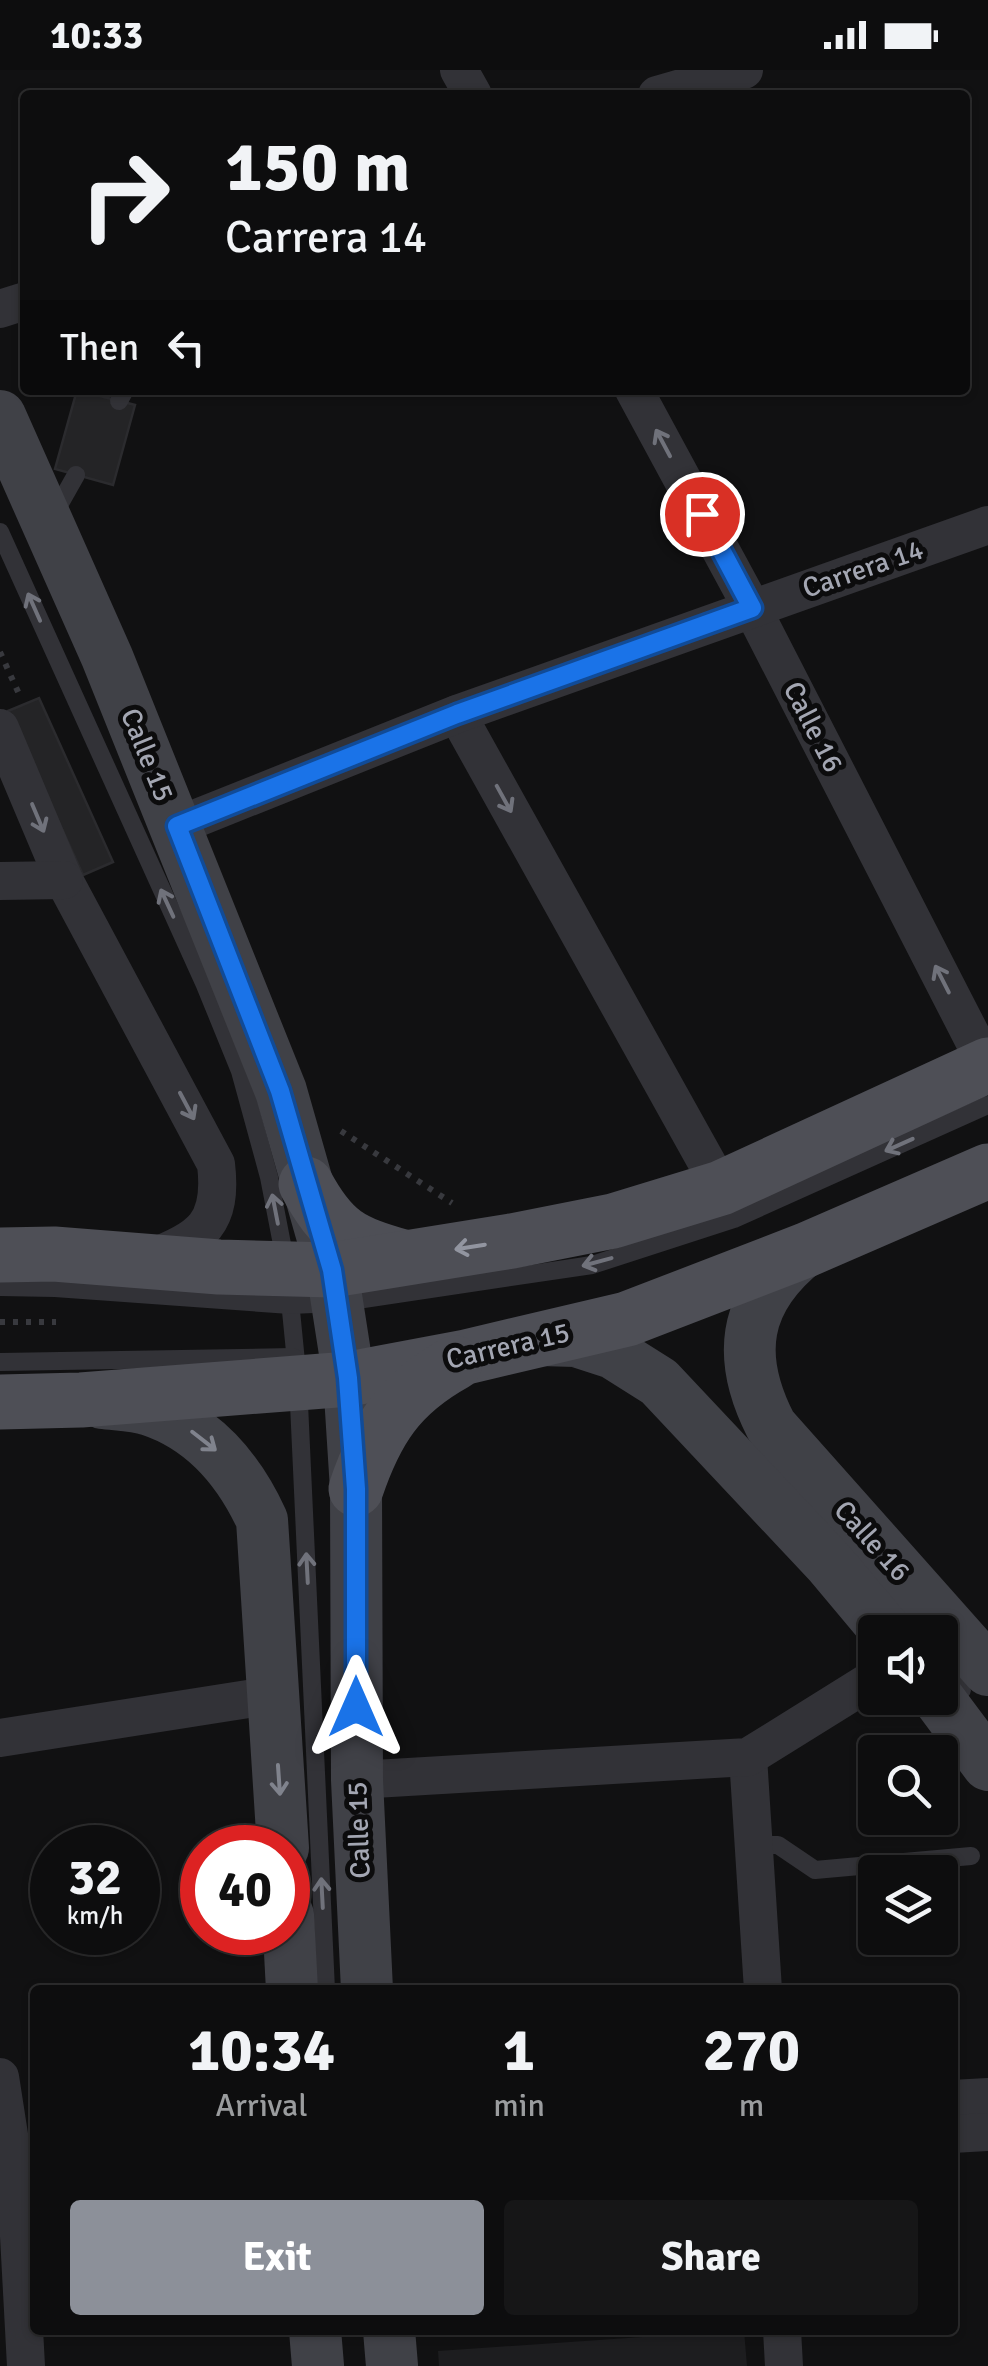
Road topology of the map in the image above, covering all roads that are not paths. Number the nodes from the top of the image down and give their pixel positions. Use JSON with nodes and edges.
{"nodes":[{"id":1,"x":744,"y":70,"type":"edge"},
{"id":2,"x":675,"y":90,"type":"edge"},
{"id":3,"x":637,"y":395,"type":"edge"},
{"id":4,"x":0,"y":416,"type":"edge"},
{"id":5,"x":76,"y":475,"type":"dead end"},
{"id":6,"x":988,"y":526,"type":"edge"},
{"id":7,"x":24,"y":527,"type":"edge"},
{"id":8,"x":752,"y":608,"type":"junction"},
{"id":9,"x":457,"y":714,"type":"junction"},
{"id":10,"x":12,"y":716,"type":"edge"},
{"id":11,"x":177,"y":826,"type":"junction"},
{"id":12,"x":64,"y":880,"type":"junction"},
{"id":13,"x":0,"y":882,"type":"edge"},
{"id":14,"x":988,"y":1066,"type":"edge"},
{"id":15,"x":988,"y":1105,"type":"edge"},
{"id":16,"x":988,"y":1171,"type":"edge"},
{"id":17,"x":306,"y":1184,"type":"junction"},
{"id":18,"x":721,"y":1188,"type":"junction"},
{"id":19,"x":784,"y":1249,"type":"junction"},
{"id":20,"x":0,"y":1255,"type":"edge"},
{"id":21,"x":403,"y":1258,"type":"junction"},
{"id":22,"x":140,"y":1262,"type":"junction"},
{"id":23,"x":688,"y":1275,"type":"dead end"},
{"id":24,"x":0,"y":1288,"type":"edge"},
{"id":25,"x":321,"y":1334,"type":"junction"},
{"id":26,"x":539,"y":1340,"type":"junction"},
{"id":27,"x":466,"y":1357,"type":"junction"},
{"id":28,"x":0,"y":1362,"type":"edge"},
{"id":29,"x":81,"y":1400,"type":"junction"},
{"id":30,"x":0,"y":1402,"type":"edge"},
{"id":31,"x":356,"y":1489,"type":"junction"},
{"id":32,"x":874,"y":1615,"type":"edge"},
{"id":33,"x":858,"y":1689,"type":"edge"},
{"id":34,"x":967,"y":1692,"type":"edge"},
{"id":35,"x":274,"y":1695,"type":"junction"},
{"id":36,"x":0,"y":1738,"type":"edge"},
{"id":37,"x":748,"y":1757,"type":"junction"},
{"id":38,"x":988,"y":1765,"type":"edge"},
{"id":39,"x":357,"y":1780,"type":"junction"},
{"id":40,"x":282,"y":1825,"type":"edge"},
{"id":41,"x":753,"y":1845,"type":"junction"},
{"id":42,"x":971,"y":1856,"type":"dead end"},
{"id":43,"x":290,"y":1955,"type":"edge"},
{"id":44,"x":292,"y":1985,"type":"edge"},
{"id":45,"x":326,"y":1985,"type":"edge"},
{"id":46,"x":366,"y":1985,"type":"edge"},
{"id":47,"x":763,"y":1985,"type":"edge"},
{"id":48,"x":0,"y":2077,"type":"edge"},
{"id":49,"x":988,"y":2097,"type":"edge"},
{"id":50,"x":958,"y":2099,"type":"edge"},
{"id":51,"x":988,"y":2116,"type":"edge"},
{"id":52,"x":958,"y":2117,"type":"edge"},
{"id":53,"x":988,"y":2132,"type":"edge"},
{"id":54,"x":958,"y":2134,"type":"edge"},
{"id":55,"x":17,"y":2180,"type":"edge"},
{"id":56,"x":315,"y":2335,"type":"edge"},
{"id":57,"x":389,"y":2335,"type":"edge"},
{"id":58,"x":782,"y":2335,"type":"edge"},
{"id":59,"x":26,"y":2366,"type":"edge"},
{"id":60,"x":318,"y":2366,"type":"edge"},
{"id":61,"x":392,"y":2366,"type":"edge"},
{"id":62,"x":784,"y":2366,"type":"edge"}],
"edges":[{"from":1,"to":2,"type":"street"},
{"from":8,"to":3,"type":"street","name":"Calle 16","one_way":true},
{"from":4,"to":7,"type":"street","name":"Calle 15"},
{"from":5,"to":7,"type":"lane"},
{"from":6,"to":8,"type":"street","name":"Carrera 14"},
{"from":7,"to":11,"type":"street","name":"Calle 15"},
{"from":25,"to":7,"type":"lane","one_way":true},
{"from":8,"to":9,"type":"street","name":"Carrera 14"},
{"from":14,"to":8,"type":"street","name":"Calle 16","one_way":true},
{"from":9,"to":11,"type":"street","name":"Carrera 14"},
{"from":9,"to":18,"type":"street","one_way":true},
{"from":10,"to":12,"type":"street","one_way":true},
{"from":11,"to":17,"type":"street","name":"Calle 15"},
{"from":12,"to":13,"type":"street"},
{"from":12,"to":22,"type":"street","one_way":true},
{"from":14,"to":18,"type":"main road","name":"Carrera 15"},
{"from":15,"to":25,"type":"lane","one_way":true},
{"from":16,"to":19,"type":"main road","name":"Carrera 15"},
{"from":17,"to":21,"type":"main road"},
{"from":17,"to":25,"type":"street","name":"Calle 15"},
{"from":18,"to":21,"type":"main road","name":"Carrera 15","one_way":true},
{"from":19,"to":23,"type":"lane"},
{"from":19,"to":26,"type":"main road","name":"Carrera 15"},
{"from":19,"to":34,"type":"street","name":"Calle 16"},
{"from":20,"to":22,"type":"main road","name":"Carrera 15"},
{"from":21,"to":25,"type":"main road","name":"Carrera 15"},
{"from":22,"to":25,"type":"main road","name":"Carrera 15"},
{"from":24,"to":25,"type":"lane"},
{"from":25,"to":27,"type":"main road","name":"Carrera 15"},
{"from":25,"to":28,"type":"lane"},
{"from":25,"to":29,"type":"main road","name":"Carrera 15"},
{"from":25,"to":31,"type":"street","name":"Calle 15"},
{"from":45,"to":25,"type":"lane","one_way":true},
{"from":26,"to":27,"type":"main road","name":"Carrera 15"},
{"from":26,"to":32,"type":"street","name":"Calle 16"},
{"from":27,"to":31,"type":"main road"},
{"from":29,"to":30,"type":"main road","name":"Carrera 15"},
{"from":29,"to":35,"type":"street","one_way":true},
{"from":31,"to":39,"type":"street","name":"Calle 15"},
{"from":33,"to":37,"type":"street"},
{"from":34,"to":38,"type":"street","name":"Calle 16"},
{"from":35,"to":36,"type":"street"},
{"from":35,"to":40,"type":"street","one_way":true},
{"from":37,"to":39,"type":"street"},
{"from":37,"to":41,"type":"street"},
{"from":39,"to":46,"type":"street","name":"Calle 15"},
{"from":41,"to":42,"type":"lane"},
{"from":41,"to":47,"type":"street"},
{"from":43,"to":44,"type":"street"},
{"from":48,"to":55,"type":"street"},
{"from":49,"to":50,"type":"street"},
{"from":51,"to":52,"type":"lane"},
{"from":53,"to":54,"type":"street"},
{"from":55,"to":59,"type":"street"},
{"from":56,"to":60,"type":"street"},
{"from":57,"to":61,"type":"street"},
{"from":58,"to":62,"type":"street"}]}
